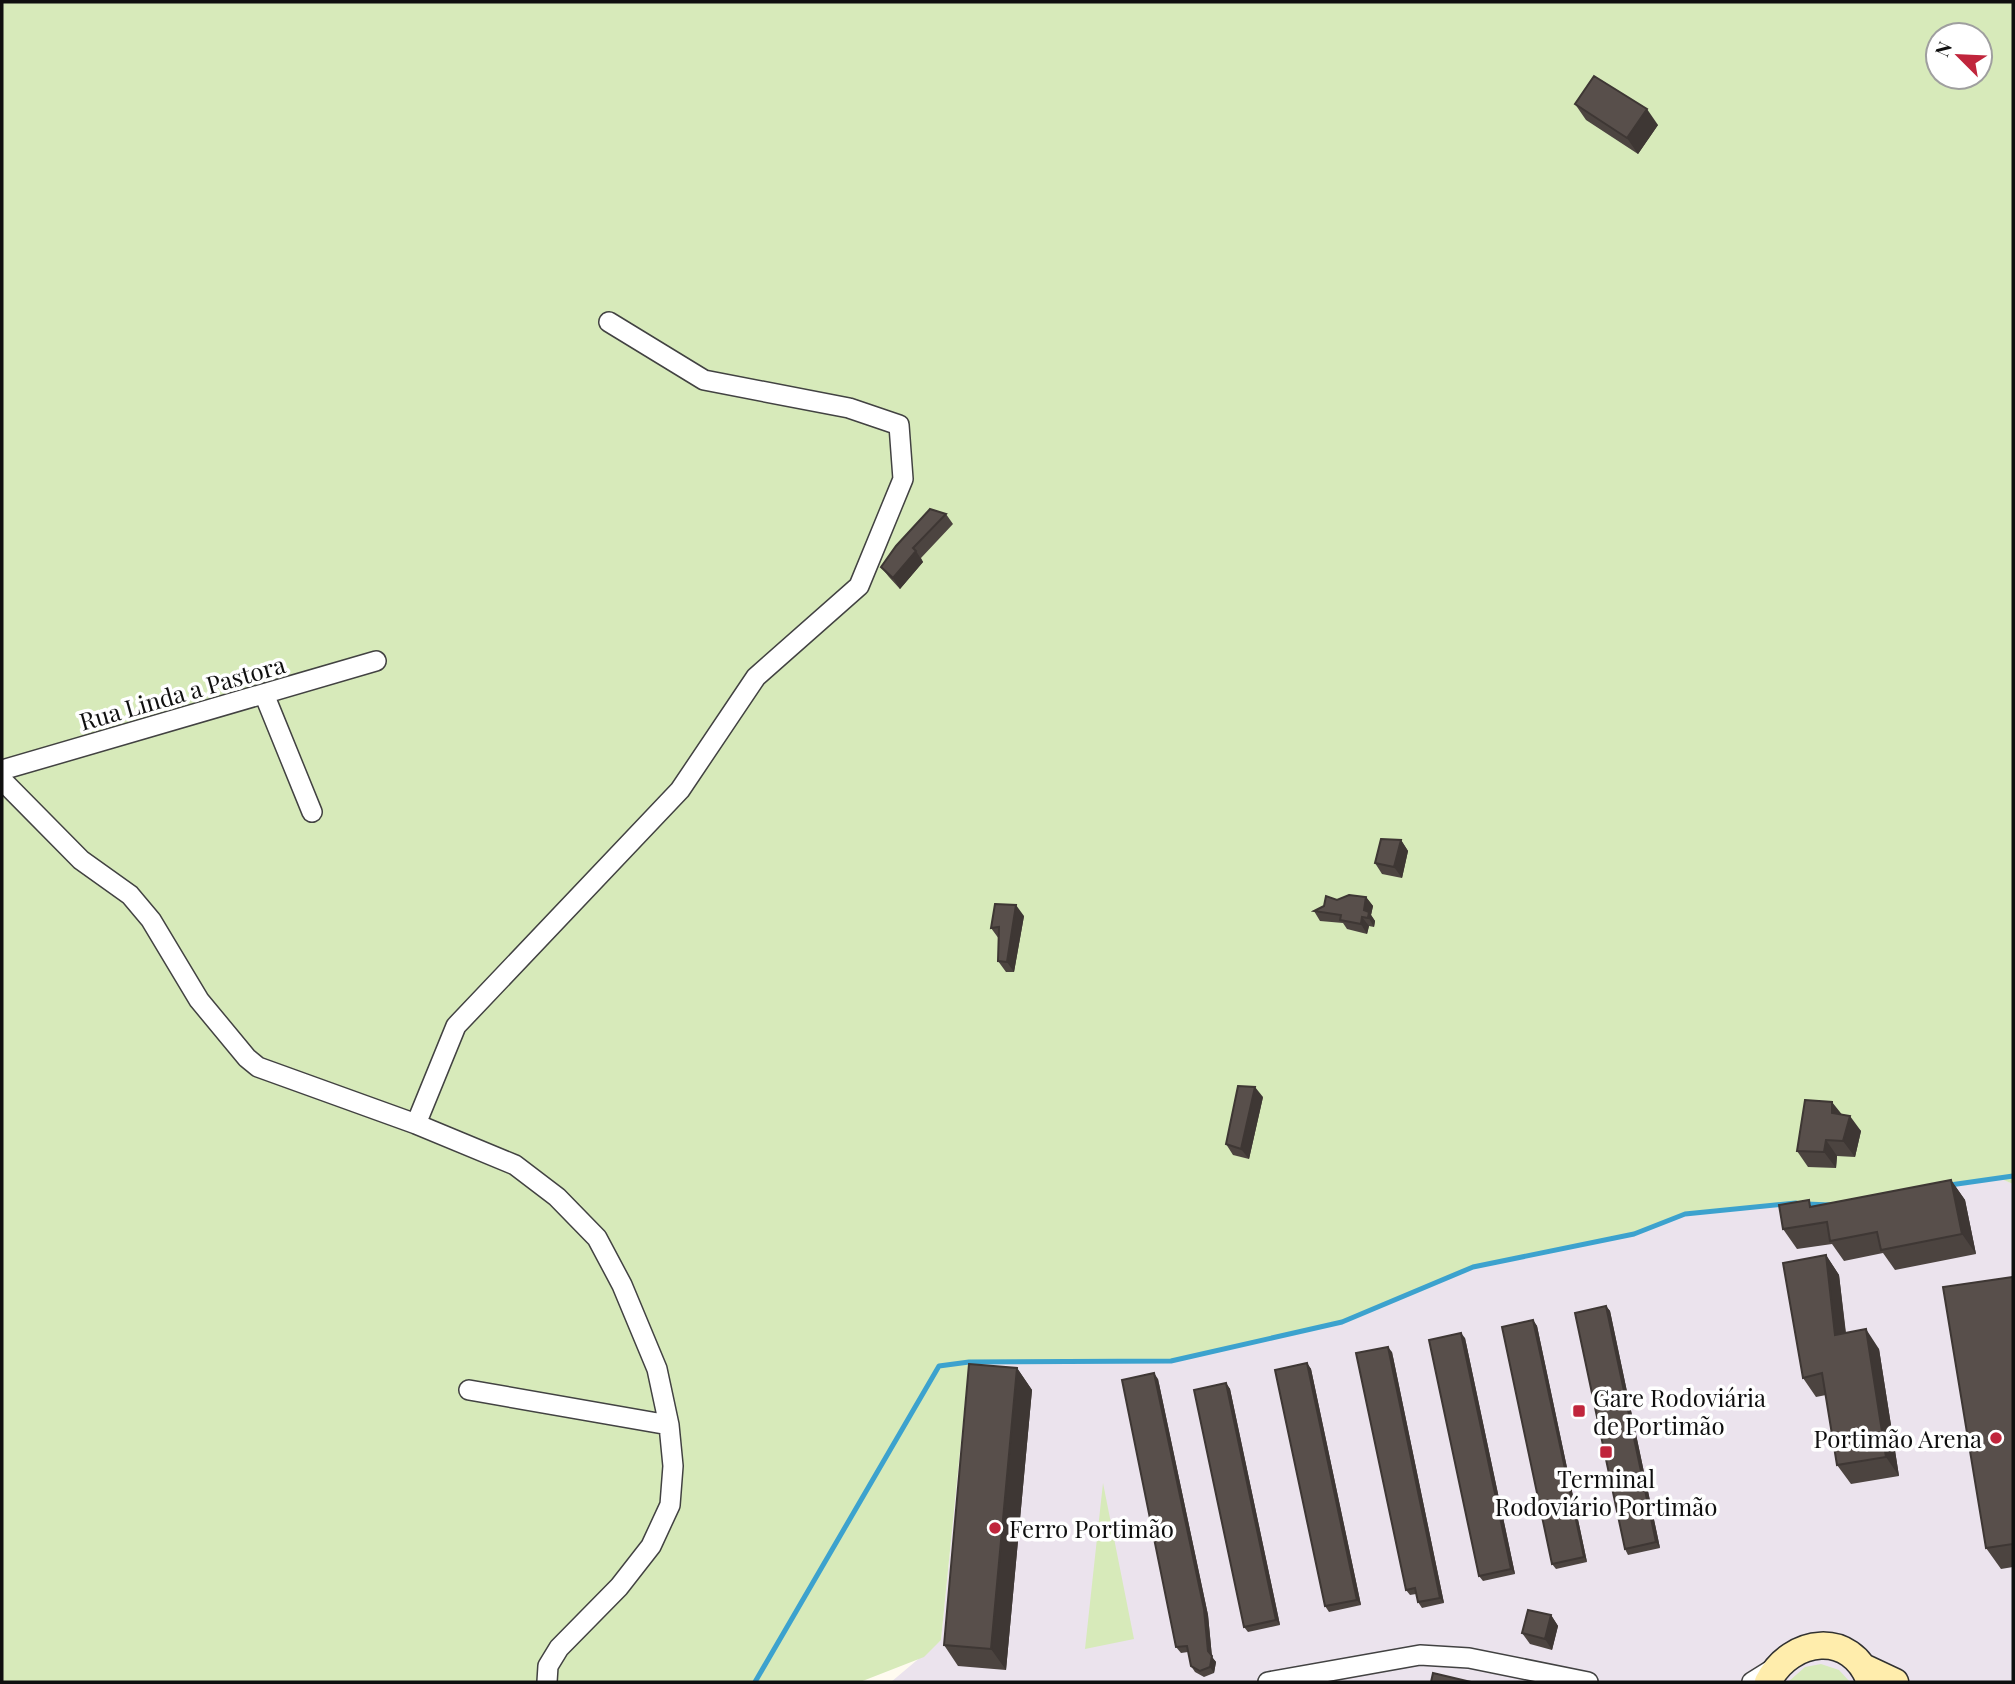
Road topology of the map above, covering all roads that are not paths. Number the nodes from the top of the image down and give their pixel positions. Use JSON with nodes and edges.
{"nodes":[{"id":1,"x":610,"y":322,"type":"dead end"},
{"id":2,"x":376,"y":661,"type":"dead end"},
{"id":3,"x":264,"y":694,"type":"junction"},
{"id":4,"x":2,"y":769,"type":"edge"},
{"id":5,"x":2,"y":780,"type":"edge"},
{"id":6,"x":312,"y":812,"type":"dead end"},
{"id":7,"x":416,"y":1124,"type":"junction"},
{"id":8,"x":469,"y":1390,"type":"dead end"},
{"id":9,"x":669,"y":1425,"type":"junction"},
{"id":10,"x":1772,"y":1675,"type":"edge"},
{"id":11,"x":1867,"y":1675,"type":"edge"},
{"id":12,"x":547,"y":1682,"type":"edge"},
{"id":13,"x":1268,"y":1682,"type":"edge"},
{"id":14,"x":1588,"y":1682,"type":"edge"},
{"id":15,"x":1752,"y":1682,"type":"edge"},
{"id":16,"x":1895,"y":1682,"type":"edge"}],
"edges":[{"from":1,"to":7,"type":"street"},
{"from":2,"to":3,"type":"street","name":"Rua Linda a Pastora"},
{"from":3,"to":4,"type":"street","name":"Rua Linda a Pastora"},
{"from":3,"to":6,"type":"street"},
{"from":5,"to":7,"type":"street"},
{"from":7,"to":9,"type":"street"},
{"from":8,"to":9,"type":"street"},
{"from":9,"to":12,"type":"street"},
{"from":10,"to":11,"type":"main road"},
{"from":10,"to":15,"type":"street"},
{"from":11,"to":16,"type":"main road"},
{"from":13,"to":14,"type":"street"}]}
